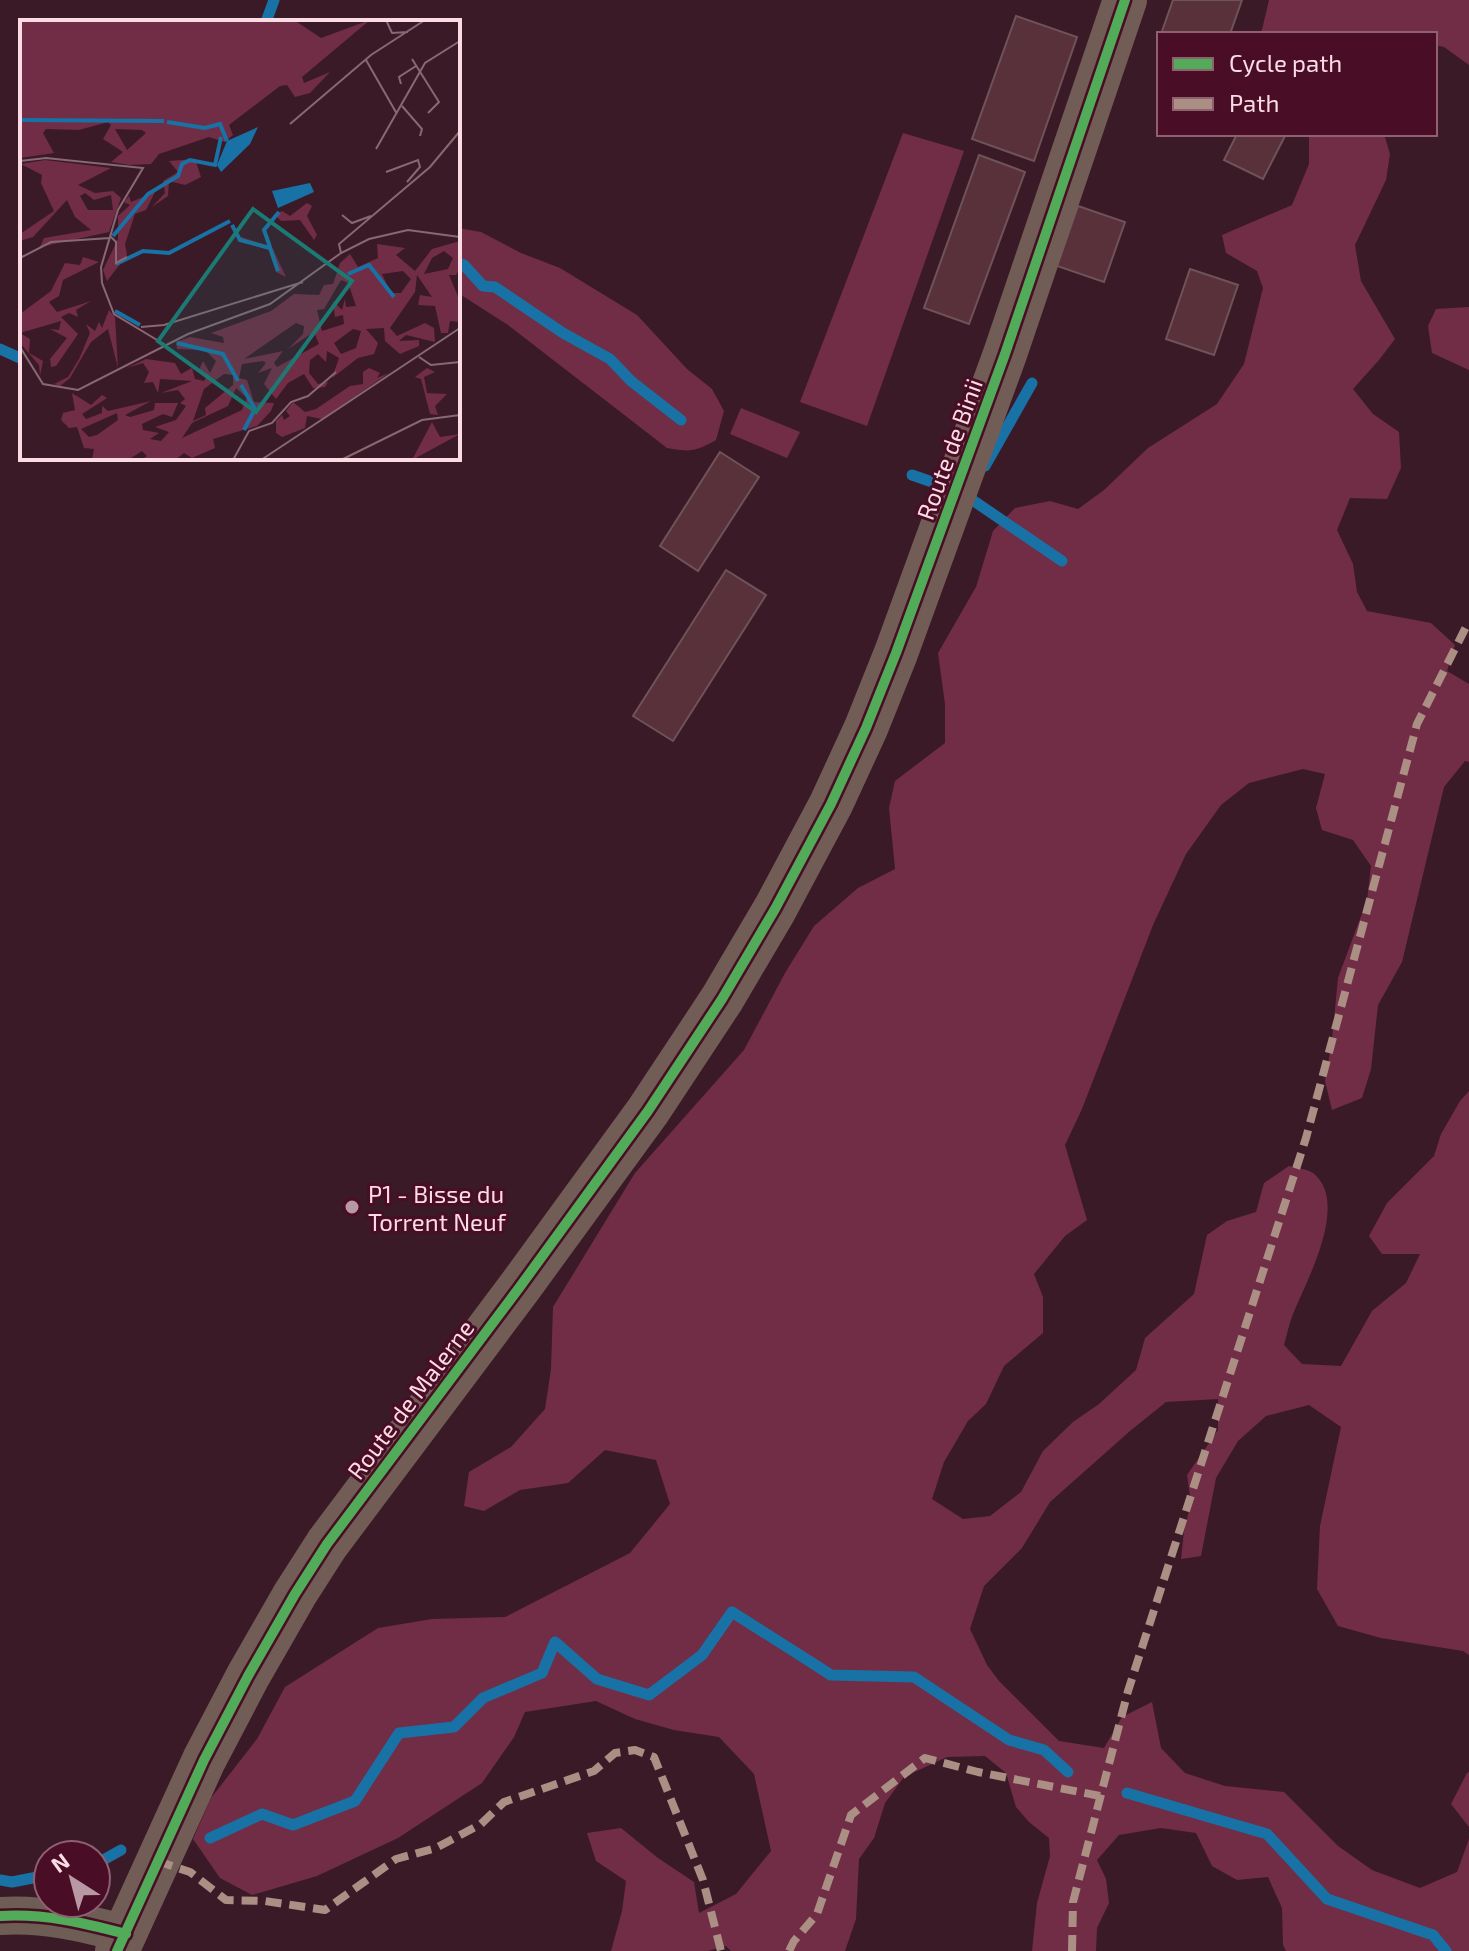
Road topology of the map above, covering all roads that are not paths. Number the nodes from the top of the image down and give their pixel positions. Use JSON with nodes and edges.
{"nodes":[{"id":1,"x":1125,"y":0,"type":"edge"},
{"id":2,"x":781,"y":899,"type":"joint"},
{"id":3,"x":0,"y":1916,"type":"edge"},
{"id":4,"x":122,"y":1943,"type":"edge"}],
"edges":[{"from":1,"to":2,"type":"street","name":"Route de Binii"},
{"from":2,"to":4,"type":"street","name":"Route de Malerne"},
{"from":3,"to":4,"type":"street"}]}
